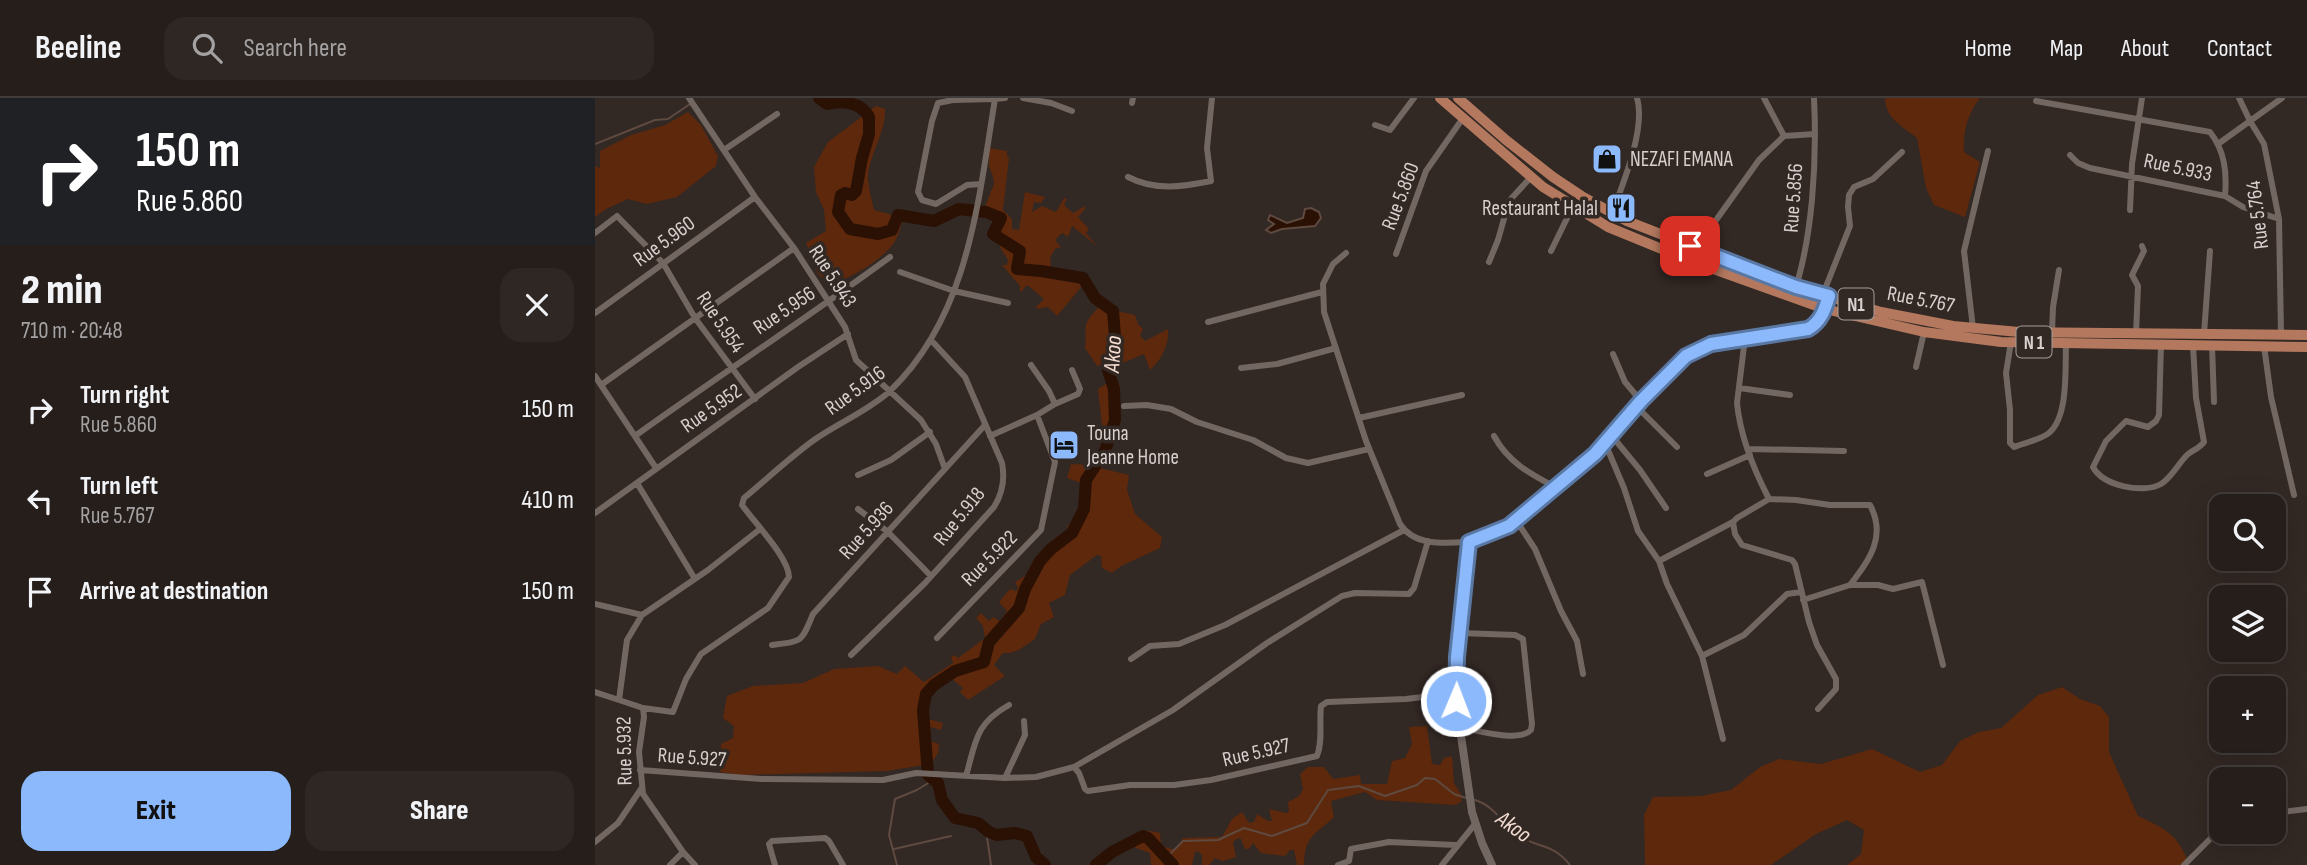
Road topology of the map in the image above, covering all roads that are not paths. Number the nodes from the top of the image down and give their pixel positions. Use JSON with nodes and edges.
{"nodes":[{"id":1,"x":1005,"y":98,"type":"edge"},
{"id":2,"x":1023,"y":98,"type":"edge"},
{"id":3,"x":1212,"y":98,"type":"edge"},
{"id":4,"x":1414,"y":98,"type":"edge"},
{"id":5,"x":1440,"y":98,"type":"edge"},
{"id":6,"x":1458,"y":98,"type":"edge"},
{"id":7,"x":1637,"y":98,"type":"edge"},
{"id":8,"x":1764,"y":98,"type":"edge"},
{"id":9,"x":1814,"y":98,"type":"edge"},
{"id":10,"x":2142,"y":98,"type":"edge"},
{"id":11,"x":2239,"y":98,"type":"edge"},
{"id":12,"x":2282,"y":98,"type":"edge"},
{"id":13,"x":995,"y":99,"type":"edge"},
{"id":14,"x":692,"y":101,"type":"edge"},
{"id":15,"x":2036,"y":101,"type":"dead end"},
{"id":16,"x":1072,"y":111,"type":"dead end"},
{"id":17,"x":777,"y":114,"type":"dead end"},
{"id":18,"x":1463,"y":118,"type":"junction"},
{"id":19,"x":2137,"y":118,"type":"junction"},
{"id":20,"x":2250,"y":121,"type":"junction"},
{"id":21,"x":1375,"y":125,"type":"dead end"},
{"id":22,"x":1815,"y":134,"type":"junction"},
{"id":23,"x":1783,"y":136,"type":"junction"},
{"id":24,"x":2218,"y":144,"type":"junction"},
{"id":25,"x":724,"y":150,"type":"junction"},
{"id":26,"x":1988,"y":151,"type":"dead end"},
{"id":27,"x":1902,"y":152,"type":"dead end"},
{"id":28,"x":2070,"y":155,"type":"dead end"},
{"id":29,"x":2131,"y":175,"type":"junction"},
{"id":30,"x":1128,"y":177,"type":"dead end"},
{"id":31,"x":1531,"y":177,"type":"junction"},
{"id":32,"x":981,"y":184,"type":"junction"},
{"id":33,"x":2225,"y":196,"type":"junction"},
{"id":34,"x":755,"y":197,"type":"junction"},
{"id":35,"x":1573,"y":206,"type":"junction"},
{"id":36,"x":2130,"y":210,"type":"dead end"},
{"id":37,"x":1612,"y":214,"type":"junction"},
{"id":38,"x":2279,"y":219,"type":"junction"},
{"id":39,"x":595,"y":233,"type":"edge"},
{"id":40,"x":1690,"y":246,"type":"junction"},
{"id":41,"x":2142,"y":246,"type":"dead end"},
{"id":42,"x":794,"y":248,"type":"junction"},
{"id":43,"x":1551,"y":251,"type":"dead end"},
{"id":44,"x":2210,"y":251,"type":"dead end"},
{"id":45,"x":1346,"y":253,"type":"dead end"},
{"id":46,"x":1397,"y":254,"type":"dead end"},
{"id":47,"x":890,"y":257,"type":"dead end"},
{"id":48,"x":1489,"y":262,"type":"dead end"},
{"id":49,"x":663,"y":263,"type":"junction"},
{"id":50,"x":2059,"y":270,"type":"dead end"},
{"id":51,"x":900,"y":272,"type":"dead end"},
{"id":52,"x":1796,"y":287,"type":"junction"},
{"id":53,"x":954,"y":291,"type":"junction"},
{"id":54,"x":1322,"y":292,"type":"junction"},
{"id":55,"x":1826,"y":295,"type":"junction"},
{"id":56,"x":1792,"y":299,"type":"junction"},
{"id":57,"x":829,"y":302,"type":"junction"},
{"id":58,"x":1008,"y":303,"type":"dead end"},
{"id":59,"x":1825,"y":309,"type":"junction"},
{"id":60,"x":595,"y":313,"type":"edge"},
{"id":61,"x":695,"y":318,"type":"junction"},
{"id":62,"x":1208,"y":322,"type":"dead end"},
{"id":63,"x":1973,"y":328,"type":"junction"},
{"id":64,"x":1924,"y":332,"type":"junction"},
{"id":65,"x":2052,"y":332,"type":"junction"},
{"id":66,"x":848,"y":334,"type":"junction"},
{"id":67,"x":2137,"y":334,"type":"junction"},
{"id":68,"x":2204,"y":334,"type":"junction"},
{"id":69,"x":2307,"y":335,"type":"edge"},
{"id":70,"x":1745,"y":338,"type":"junction"},
{"id":71,"x":932,"y":340,"type":"junction"},
{"id":72,"x":2281,"y":340,"type":"junction"},
{"id":73,"x":2011,"y":342,"type":"junction"},
{"id":74,"x":2066,"y":343,"type":"junction"},
{"id":75,"x":2161,"y":344,"type":"junction"},
{"id":76,"x":2193,"y":345,"type":"junction"},
{"id":77,"x":2212,"y":345,"type":"junction"},
{"id":78,"x":2264,"y":346,"type":"junction"},
{"id":79,"x":2307,"y":347,"type":"edge"},
{"id":80,"x":1336,"y":348,"type":"junction"},
{"id":81,"x":1613,"y":354,"type":"dead end"},
{"id":82,"x":1031,"y":365,"type":"dead end"},
{"id":83,"x":731,"y":367,"type":"junction"},
{"id":84,"x":1916,"y":367,"type":"dead end"},
{"id":85,"x":1241,"y":368,"type":"dead end"},
{"id":86,"x":1072,"y":370,"type":"dead end"},
{"id":87,"x":595,"y":376,"type":"edge"},
{"id":88,"x":601,"y":386,"type":"junction"},
{"id":89,"x":1739,"y":388,"type":"junction"},
{"id":90,"x":888,"y":392,"type":"junction"},
{"id":91,"x":1462,"y":395,"type":"dead end"},
{"id":92,"x":1790,"y":395,"type":"dead end"},
{"id":93,"x":755,"y":399,"type":"junction"},
{"id":94,"x":2214,"y":402,"type":"dead end"},
{"id":95,"x":1055,"y":404,"type":"junction"},
{"id":96,"x":1639,"y":404,"type":"junction"},
{"id":97,"x":1124,"y":406,"type":"dead end"},
{"id":98,"x":1037,"y":415,"type":"junction"},
{"id":99,"x":1359,"y":418,"type":"junction"},
{"id":100,"x":985,"y":425,"type":"junction"},
{"id":101,"x":930,"y":432,"type":"junction"},
{"id":102,"x":635,"y":436,"type":"junction"},
{"id":103,"x":990,"y":436,"type":"junction"},
{"id":104,"x":1494,"y":436,"type":"dead end"},
{"id":105,"x":1612,"y":436,"type":"junction"},
{"id":106,"x":1605,"y":443,"type":"junction"},
{"id":107,"x":1677,"y":447,"type":"dead end"},
{"id":108,"x":1369,"y":449,"type":"junction"},
{"id":109,"x":1844,"y":451,"type":"dead end"},
{"id":110,"x":1750,"y":452,"type":"junction"},
{"id":111,"x":656,"y":468,"type":"junction"},
{"id":112,"x":945,"y":469,"type":"junction"},
{"id":113,"x":1707,"y":474,"type":"dead end"},
{"id":114,"x":858,"y":475,"type":"dead end"},
{"id":115,"x":637,"y":483,"type":"junction"},
{"id":116,"x":1555,"y":487,"type":"junction"},
{"id":117,"x":2294,"y":495,"type":"dead end"},
{"id":118,"x":1769,"y":499,"type":"junction"},
{"id":119,"x":1666,"y":508,"type":"dead end"},
{"id":120,"x":859,"y":509,"type":"dead end"},
{"id":121,"x":595,"y":513,"type":"edge"},
{"id":122,"x":1516,"y":520,"type":"junction"},
{"id":123,"x":1733,"y":522,"type":"junction"},
{"id":124,"x":760,"y":529,"type":"junction"},
{"id":125,"x":1404,"y":530,"type":"junction"},
{"id":126,"x":888,"y":532,"type":"junction"},
{"id":127,"x":1428,"y":541,"type":"junction"},
{"id":128,"x":1469,"y":542,"type":"junction"},
{"id":129,"x":1659,"y":561,"type":"junction"},
{"id":130,"x":931,"y":576,"type":"junction"},
{"id":131,"x":695,"y":579,"type":"junction"},
{"id":132,"x":1850,"y":585,"type":"junction"},
{"id":133,"x":1802,"y":596,"type":"junction"},
{"id":134,"x":595,"y":604,"type":"edge"},
{"id":135,"x":642,"y":615,"type":"junction"},
{"id":136,"x":1460,"y":633,"type":"junction"},
{"id":137,"x":937,"y":638,"type":"dead end"},
{"id":138,"x":772,"y":645,"type":"dead end"},
{"id":139,"x":851,"y":655,"type":"dead end"},
{"id":140,"x":1702,"y":656,"type":"junction"},
{"id":141,"x":1131,"y":659,"type":"dead end"},
{"id":142,"x":1943,"y":664,"type":"dead end"},
{"id":143,"x":1583,"y":674,"type":"dead end"},
{"id":144,"x":595,"y":692,"type":"edge"},
{"id":145,"x":1456,"y":693,"type":"junction"},
{"id":146,"x":619,"y":700,"type":"junction"},
{"id":147,"x":1009,"y":705,"type":"dead end"},
{"id":148,"x":643,"y":708,"type":"junction"},
{"id":149,"x":1818,"y":709,"type":"dead end"},
{"id":150,"x":1024,"y":721,"type":"dead end"},
{"id":151,"x":1458,"y":727,"type":"junction"},
{"id":152,"x":1723,"y":739,"type":"dead end"},
{"id":153,"x":1074,"y":767,"type":"junction"},
{"id":154,"x":640,"y":770,"type":"junction"},
{"id":155,"x":966,"y":776,"type":"junction"},
{"id":156,"x":1005,"y":778,"type":"junction"},
{"id":157,"x":642,"y":788,"type":"junction"},
{"id":158,"x":2307,"y":809,"type":"edge"},
{"id":159,"x":2286,"y":811,"type":"edge"},
{"id":160,"x":1475,"y":824,"type":"junction"},
{"id":161,"x":2209,"y":840,"type":"edge"},
{"id":162,"x":595,"y":842,"type":"edge"},
{"id":163,"x":1456,"y":845,"type":"junction"},
{"id":164,"x":683,"y":852,"type":"junction"},
{"id":165,"x":670,"y":865,"type":"edge"},
{"id":166,"x":695,"y":865,"type":"edge"},
{"id":167,"x":775,"y":865,"type":"edge"},
{"id":168,"x":843,"y":865,"type":"edge"},
{"id":169,"x":1338,"y":865,"type":"edge"},
{"id":170,"x":1442,"y":865,"type":"edge"},
{"id":171,"x":1492,"y":865,"type":"edge"},
{"id":172,"x":2184,"y":865,"type":"edge"}],
"edges":[{"from":1,"to":13,"type":"street"},
{"from":2,"to":16,"type":"street"},
{"from":3,"to":30,"type":"street"},
{"from":4,"to":21,"type":"street"},
{"from":5,"to":18,"type":"highway","number":"N 1"},
{"from":6,"to":37,"type":"highway","name":"Rue 5.767","number":"N1"},
{"from":7,"to":37,"type":"street"},
{"from":8,"to":23,"type":"street"},
{"from":9,"to":22,"type":"street","name":"Rue 5.856"},
{"from":10,"to":19,"type":"street"},
{"from":11,"to":20,"type":"street","name":"Rue 5.764"},
{"from":12,"to":20,"type":"street"},
{"from":13,"to":32,"type":"street","name":"Rue 5.916"},
{"from":13,"to":32,"type":"street"},
{"from":14,"to":25,"type":"street","name":"Rue 5.943"},
{"from":15,"to":19,"type":"street"},
{"from":17,"to":25,"type":"street"},
{"from":18,"to":31,"type":"highway","number":"N 1"},
{"from":18,"to":46,"type":"street","name":"Rue 5.860"},
{"from":19,"to":24,"type":"street"},
{"from":19,"to":29,"type":"street"},
{"from":20,"to":24,"type":"street"},
{"from":20,"to":38,"type":"street","name":"Rue 5.764"},
{"from":22,"to":23,"type":"street"},
{"from":22,"to":52,"type":"street","name":"Rue 5.856"},
{"from":23,"to":40,"type":"street"},
{"from":24,"to":33,"type":"street"},
{"from":25,"to":34,"type":"street","name":"Rue 5.943"},
{"from":26,"to":63,"type":"street"},
{"from":27,"to":55,"type":"street"},
{"from":28,"to":29,"type":"street","name":"Rue 5.933"},
{"from":29,"to":33,"type":"street","name":"Rue 5.933"},
{"from":29,"to":36,"type":"street"},
{"from":31,"to":35,"type":"highway","number":"N 1"},
{"from":31,"to":48,"type":"street"},
{"from":32,"to":53,"type":"street","name":"Rue 5.916"},
{"from":33,"to":38,"type":"street","name":"Rue 5.933"},
{"from":34,"to":42,"type":"street","name":"Rue 5.943"},
{"from":34,"to":49,"type":"street","name":"Rue 5.960"},
{"from":35,"to":43,"type":"street"},
{"from":35,"to":56,"type":"highway","number":"N 1"},
{"from":37,"to":40,"type":"highway","name":"Rue 5.767","number":"N1"},
{"from":38,"to":72,"type":"street","name":"Rue 5.764"},
{"from":39,"to":49,"type":"street","name":"Rue 5.954"},
{"from":40,"to":52,"type":"highway","name":"Rue 5.767","number":"N1"},
{"from":41,"to":67,"type":"street"},
{"from":42,"to":57,"type":"street","name":"Rue 5.943"},
{"from":42,"to":61,"type":"street"},
{"from":44,"to":68,"type":"street"},
{"from":45,"to":54,"type":"street"},
{"from":47,"to":57,"type":"street","name":"Rue 5.956"},
{"from":49,"to":60,"type":"street","name":"Rue 5.960"},
{"from":49,"to":61,"type":"street","name":"Rue 5.954"},
{"from":50,"to":65,"type":"street"},
{"from":51,"to":53,"type":"street"},
{"from":52,"to":55,"type":"highway","name":"Rue 5.767","number":"N1"},
{"from":52,"to":56,"type":"street","name":"Rue 5.856"},
{"from":53,"to":58,"type":"street"},
{"from":53,"to":71,"type":"street","name":"Rue 5.916"},
{"from":54,"to":62,"type":"street"},
{"from":54,"to":80,"type":"street"},
{"from":55,"to":59,"type":"street"},
{"from":55,"to":63,"type":"highway","name":"Rue 5.767","number":"N1"},
{"from":56,"to":59,"type":"highway","number":"N 1"},
{"from":57,"to":66,"type":"street","name":"Rue 5.943"},
{"from":57,"to":83,"type":"street","name":"Rue 5.956"},
{"from":59,"to":64,"type":"highway","number":"N 1"},
{"from":59,"to":70,"type":"street"},
{"from":61,"to":83,"type":"street","name":"Rue 5.954"},
{"from":61,"to":88,"type":"street"},
{"from":63,"to":65,"type":"highway","name":"Rue 5.767","number":"N1"},
{"from":64,"to":73,"type":"highway","number":"N 1"},
{"from":64,"to":84,"type":"street"},
{"from":65,"to":67,"type":"highway","name":"Rue 5.767","number":"N1"},
{"from":66,"to":90,"type":"street","name":"Rue 5.943"},
{"from":66,"to":93,"type":"street","name":"Rue 5.952"},
{"from":67,"to":68,"type":"highway","name":"Rue 5.767","number":"N1"},
{"from":68,"to":72,"type":"highway","name":"Rue 5.767","number":"N1"},
{"from":69,"to":72,"type":"highway","name":"Rue 5.767","number":"N1"},
{"from":70,"to":89,"type":"street"},
{"from":70,"to":96,"type":"street"},
{"from":71,"to":90,"type":"street","name":"Rue 5.916"},
{"from":71,"to":100,"type":"street","name":"Rue 5.918"},
{"from":72,"to":78,"type":"highway","number":"N 1"},
{"from":72,"to":79,"type":"highway","name":"Rue 5.767","number":"N1"},
{"from":73,"to":74,"type":"highway","number":"N 1"},
{"from":73,"to":74,"type":"street"},
{"from":74,"to":75,"type":"highway","number":"N 1"},
{"from":75,"to":76,"type":"highway","number":"N 1"},
{"from":75,"to":76,"type":"street"},
{"from":76,"to":77,"type":"highway","number":"N 1"},
{"from":77,"to":78,"type":"highway","number":"N 1"},
{"from":77,"to":94,"type":"street"},
{"from":78,"to":117,"type":"street"},
{"from":80,"to":85,"type":"street"},
{"from":80,"to":99,"type":"street"},
{"from":81,"to":96,"type":"street"},
{"from":82,"to":95,"type":"street"},
{"from":83,"to":93,"type":"street","name":"Rue 5.954"},
{"from":83,"to":102,"type":"street","name":"Rue 5.956"},
{"from":86,"to":95,"type":"street"},
{"from":87,"to":88,"type":"street"},
{"from":88,"to":102,"type":"street"},
{"from":89,"to":92,"type":"street"},
{"from":89,"to":110,"type":"street"},
{"from":90,"to":101,"type":"street","name":"Rue 5.943"},
{"from":90,"to":124,"type":"street","name":"Rue 5.916"},
{"from":91,"to":99,"type":"street"},
{"from":93,"to":111,"type":"street","name":"Rue 5.952"},
{"from":95,"to":98,"type":"street"},
{"from":96,"to":105,"type":"street"},
{"from":96,"to":107,"type":"street"},
{"from":97,"to":108,"type":"street"},
{"from":98,"to":103,"type":"street"},
{"from":98,"to":137,"type":"street","name":"Rue 5.922"},
{"from":99,"to":108,"type":"street"},
{"from":100,"to":103,"type":"street","name":"Rue 5.918"},
{"from":100,"to":112,"type":"street","name":"Rue 5.936"},
{"from":101,"to":112,"type":"street","name":"Rue 5.943"},
{"from":101,"to":114,"type":"street"},
{"from":102,"to":111,"type":"street"},
{"from":103,"to":130,"type":"street","name":"Rue 5.918"},
{"from":104,"to":116,"type":"street"},
{"from":105,"to":106,"type":"street"},
{"from":105,"to":119,"type":"street"},
{"from":106,"to":116,"type":"street"},
{"from":106,"to":129,"type":"street"},
{"from":108,"to":125,"type":"street"},
{"from":109,"to":110,"type":"street"},
{"from":110,"to":113,"type":"street"},
{"from":110,"to":118,"type":"street"},
{"from":111,"to":115,"type":"street","name":"Rue 5.952"},
{"from":112,"to":126,"type":"street","name":"Rue 5.936"},
{"from":115,"to":121,"type":"street","name":"Rue 5.952"},
{"from":115,"to":131,"type":"street"},
{"from":116,"to":122,"type":"street"},
{"from":118,"to":123,"type":"street"},
{"from":118,"to":132,"type":"street"},
{"from":120,"to":126,"type":"street"},
{"from":122,"to":128,"type":"street"},
{"from":122,"to":143,"type":"street"},
{"from":123,"to":129,"type":"street"},
{"from":123,"to":133,"type":"street"},
{"from":124,"to":131,"type":"street","name":"Rue 5.932"},
{"from":124,"to":148,"type":"street","name":"Rue 5.916"},
{"from":125,"to":127,"type":"street"},
{"from":125,"to":141,"type":"street"},
{"from":126,"to":130,"type":"street"},
{"from":126,"to":138,"type":"street","name":"Rue 5.936"},
{"from":127,"to":128,"type":"street"},
{"from":127,"to":153,"type":"street","name":"Rue 5.927"},
{"from":128,"to":136,"type":"street"},
{"from":129,"to":140,"type":"street"},
{"from":130,"to":139,"type":"street","name":"Rue 5.918"},
{"from":131,"to":135,"type":"street","name":"Rue 5.932"},
{"from":132,"to":133,"type":"street"},
{"from":132,"to":142,"type":"street"},
{"from":133,"to":140,"type":"street"},
{"from":133,"to":149,"type":"street"},
{"from":134,"to":135,"type":"street"},
{"from":135,"to":146,"type":"street","name":"Rue 5.932"},
{"from":136,"to":145,"type":"street"},
{"from":136,"to":151,"type":"street"},
{"from":140,"to":152,"type":"street"},
{"from":144,"to":146,"type":"street"},
{"from":145,"to":151,"type":"street"},
{"from":145,"to":153,"type":"street","name":"Rue 5.927"},
{"from":146,"to":148,"type":"street","name":"Rue 5.932"},
{"from":147,"to":155,"type":"street"},
{"from":148,"to":154,"type":"street","name":"Rue 5.932"},
{"from":150,"to":156,"type":"street"},
{"from":151,"to":160,"type":"street"},
{"from":153,"to":156,"type":"street","name":"Rue 5.927"},
{"from":154,"to":155,"type":"street","name":"Rue 5.927"},
{"from":154,"to":157,"type":"street","name":"Rue 5.932"},
{"from":155,"to":156,"type":"street","name":"Rue 5.927"},
{"from":157,"to":162,"type":"street"},
{"from":157,"to":164,"type":"street","name":"Rue 5.932"},
{"from":158,"to":159,"type":"street"},
{"from":160,"to":163,"type":"street"},
{"from":160,"to":171,"type":"street"},
{"from":161,"to":172,"type":"street"},
{"from":163,"to":169,"type":"street"},
{"from":163,"to":170,"type":"street"},
{"from":164,"to":165,"type":"street"},
{"from":164,"to":166,"type":"street","name":"Rue 5.932"},
{"from":167,"to":168,"type":"street"}]}
